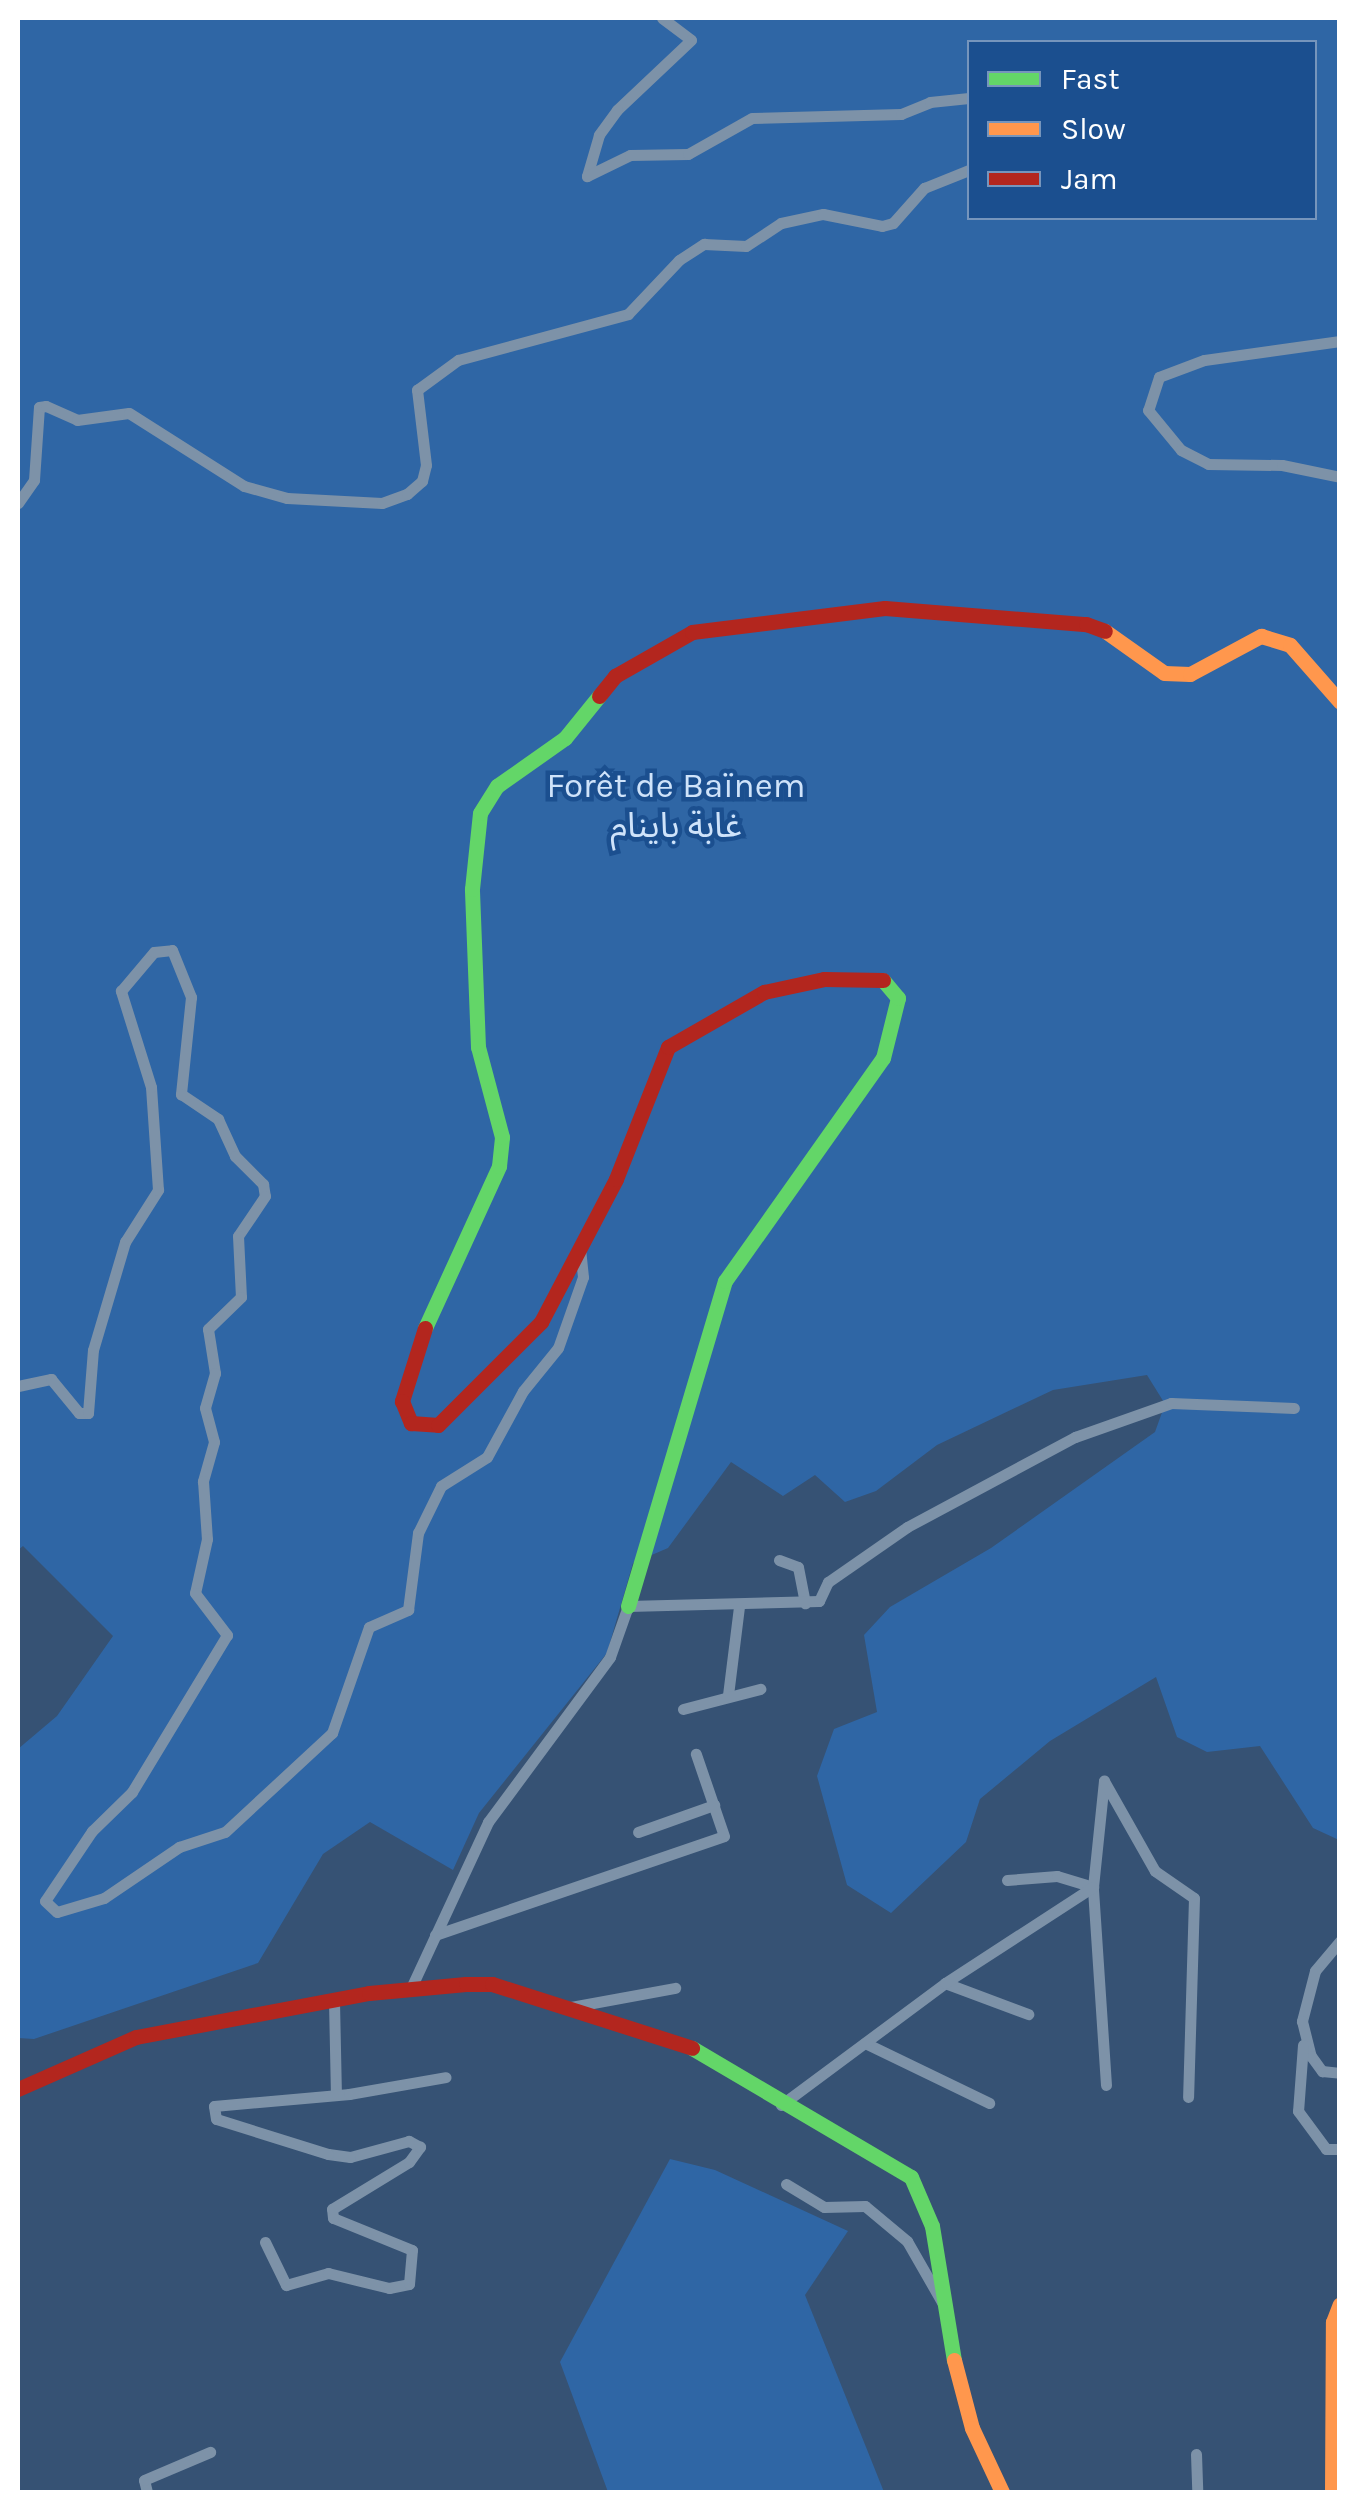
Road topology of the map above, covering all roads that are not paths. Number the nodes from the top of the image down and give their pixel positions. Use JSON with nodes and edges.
{"nodes":[{"id":1,"x":662,"y":18,"type":"edge"},
{"id":2,"x":967,"y":98,"type":"edge"},
{"id":3,"x":967,"y":171,"type":"edge"},
{"id":4,"x":1340,"y":341,"type":"edge"},
{"id":5,"x":1340,"y":478,"type":"edge"},
{"id":6,"x":18,"y":503,"type":"edge"},
{"id":7,"x":1340,"y":702,"type":"edge"},
{"id":8,"x":579,"y":1243,"type":"junction"},
{"id":9,"x":18,"y":1386,"type":"edge"},
{"id":10,"x":1294,"y":1408,"type":"dead end"},
{"id":11,"x":779,"y":1560,"type":"dead end"},
{"id":12,"x":805,"y":1602,"type":"junction"},
{"id":13,"x":628,"y":1606,"type":"junction"},
{"id":14,"x":739,"y":1608,"type":"junction"},
{"id":15,"x":760,"y":1690,"type":"dead end"},
{"id":16,"x":728,"y":1694,"type":"junction"},
{"id":17,"x":683,"y":1709,"type":"dead end"},
{"id":18,"x":696,"y":1754,"type":"dead end"},
{"id":19,"x":714,"y":1806,"type":"junction"},
{"id":20,"x":638,"y":1832,"type":"dead end"},
{"id":21,"x":1007,"y":1880,"type":"dead end"},
{"id":22,"x":1093,"y":1887,"type":"junction"},
{"id":23,"x":436,"y":1935,"type":"junction"},
{"id":24,"x":1340,"y":1941,"type":"edge"},
{"id":25,"x":945,"y":1983,"type":"junction"},
{"id":26,"x":411,"y":1988,"type":"junction"},
{"id":27,"x":674,"y":1988,"type":"dead end"},
{"id":28,"x":334,"y":2001,"type":"junction"},
{"id":29,"x":563,"y":2009,"type":"junction"},
{"id":30,"x":1028,"y":2014,"type":"dead end"},
{"id":31,"x":1303,"y":2042,"type":"junction"},
{"id":32,"x":865,"y":2044,"type":"junction"},
{"id":33,"x":1340,"y":2074,"type":"edge"},
{"id":34,"x":446,"y":2076,"type":"dead end"},
{"id":35,"x":1106,"y":2085,"type":"dead end"},
{"id":36,"x":18,"y":2088,"type":"edge"},
{"id":37,"x":336,"y":2094,"type":"junction"},
{"id":38,"x":1188,"y":2097,"type":"dead end"},
{"id":39,"x":989,"y":2103,"type":"dead end"},
{"id":40,"x":780,"y":2106,"type":"junction"},
{"id":41,"x":1337,"y":2149,"type":"dead end"},
{"id":42,"x":786,"y":2184,"type":"dead end"},
{"id":43,"x":265,"y":2242,"type":"dead end"},
{"id":44,"x":944,"y":2304,"type":"junction"},
{"id":45,"x":1340,"y":2304,"type":"edge"},
{"id":46,"x":210,"y":2452,"type":"dead end"},
{"id":47,"x":1196,"y":2454,"type":"dead end"},
{"id":48,"x":147,"y":2492,"type":"edge"},
{"id":49,"x":1002,"y":2492,"type":"edge"},
{"id":50,"x":1197,"y":2492,"type":"edge"},
{"id":51,"x":1332,"y":2492,"type":"edge"}],
"edges":[{"from":1,"to":2,"type":"street"},
{"from":3,"to":6,"type":"street"},
{"from":4,"to":5,"type":"street"},
{"from":7,"to":8,"type":"street"},
{"from":8,"to":9,"type":"street"},
{"from":8,"to":13,"type":"street"},
{"from":10,"to":12,"type":"street"},
{"from":11,"to":12,"type":"street"},
{"from":12,"to":14,"type":"street"},
{"from":13,"to":14,"type":"street"},
{"from":13,"to":23,"type":"street"},
{"from":14,"to":16,"type":"street"},
{"from":15,"to":16,"type":"street"},
{"from":16,"to":17,"type":"street"},
{"from":18,"to":19,"type":"street"},
{"from":19,"to":20,"type":"street"},
{"from":19,"to":23,"type":"street"},
{"from":21,"to":22,"type":"street"},
{"from":22,"to":25,"type":"street"},
{"from":22,"to":35,"type":"street"},
{"from":22,"to":38,"type":"street"},
{"from":23,"to":26,"type":"street"},
{"from":24,"to":31,"type":"street"},
{"from":25,"to":30,"type":"street"},
{"from":25,"to":32,"type":"street"},
{"from":26,"to":28,"type":"street"},
{"from":26,"to":29,"type":"street"},
{"from":27,"to":29,"type":"street"},
{"from":28,"to":36,"type":"street"},
{"from":28,"to":37,"type":"street"},
{"from":29,"to":40,"type":"street"},
{"from":31,"to":33,"type":"street"},
{"from":31,"to":41,"type":"street"},
{"from":32,"to":39,"type":"street"},
{"from":32,"to":40,"type":"street"},
{"from":34,"to":37,"type":"street"},
{"from":37,"to":43,"type":"street"},
{"from":40,"to":44,"type":"street"},
{"from":42,"to":44,"type":"street"},
{"from":44,"to":49,"type":"street"},
{"from":45,"to":51,"type":"street"},
{"from":46,"to":48,"type":"street"},
{"from":47,"to":50,"type":"street"}]}
